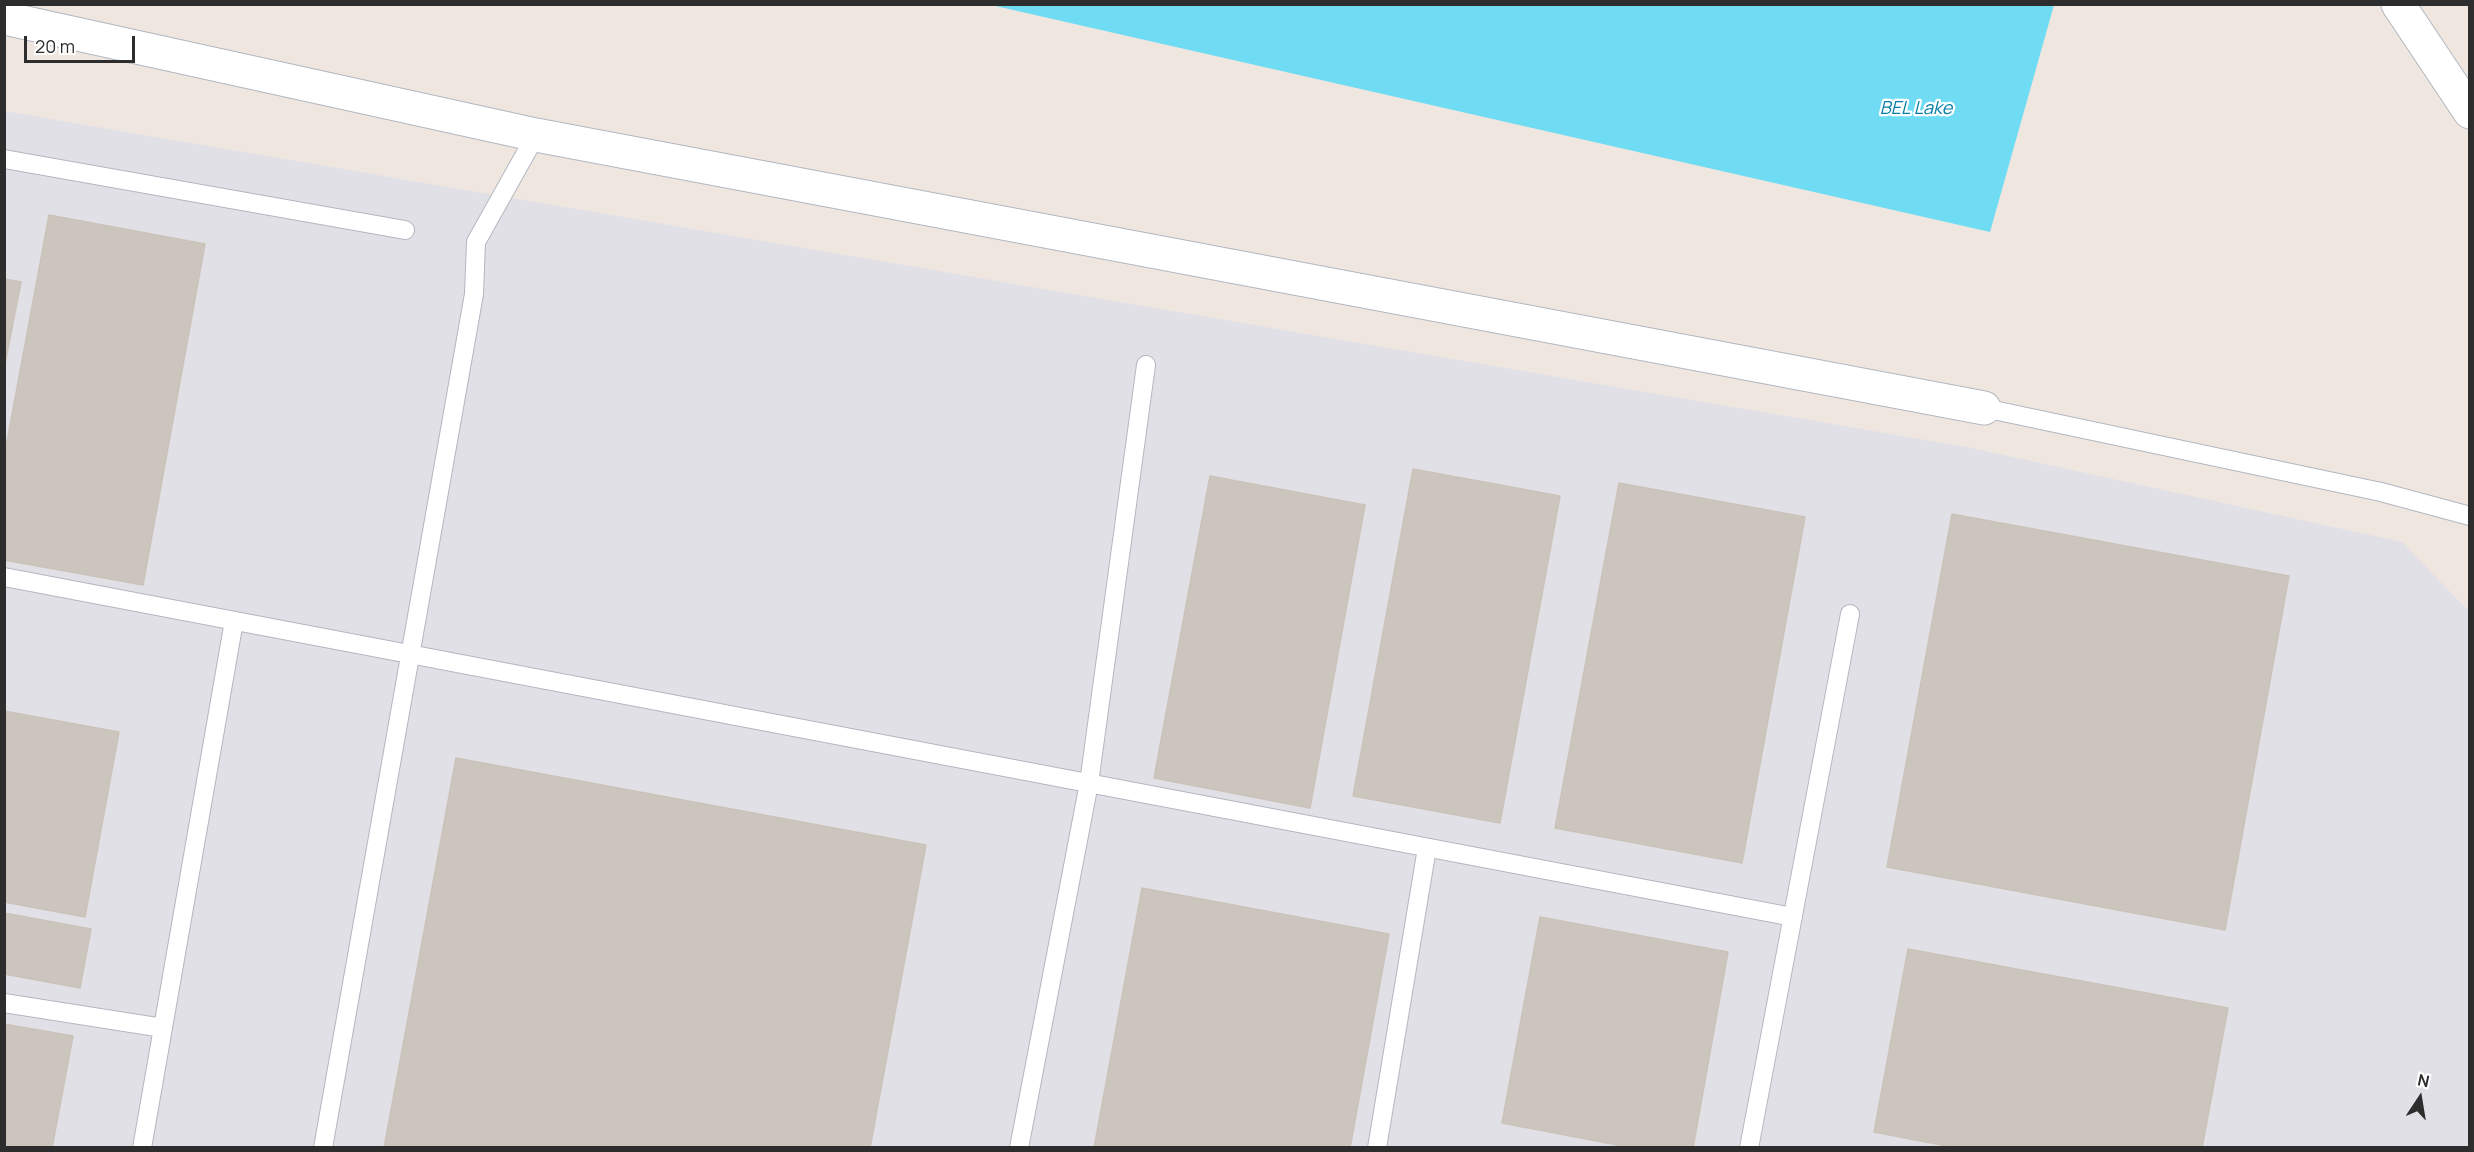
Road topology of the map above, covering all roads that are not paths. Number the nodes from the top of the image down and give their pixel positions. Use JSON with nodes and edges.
{"nodes":[{"id":1,"x":2398,"y":4,"type":"edge"},
{"id":2,"x":4,"y":18,"type":"edge"},
{"id":3,"x":2469,"y":112,"type":"edge"},
{"id":4,"x":536,"y":135,"type":"junction"},
{"id":5,"x":4,"y":159,"type":"edge"},
{"id":6,"x":405,"y":230,"type":"dead end"},
{"id":7,"x":1146,"y":364,"type":"dead end"},
{"id":8,"x":1984,"y":408,"type":"joint"},
{"id":9,"x":2469,"y":516,"type":"edge"},
{"id":10,"x":4,"y":577,"type":"edge"},
{"id":11,"x":1850,"y":614,"type":"dead end"},
{"id":12,"x":234,"y":621,"type":"junction"},
{"id":13,"x":408,"y":654,"type":"junction"},
{"id":14,"x":1089,"y":783,"type":"junction"},
{"id":15,"x":1427,"y":848,"type":"junction"},
{"id":16,"x":1793,"y":917,"type":"junction"},
{"id":17,"x":4,"y":1003,"type":"edge"},
{"id":18,"x":163,"y":1028,"type":"junction"},
{"id":19,"x":142,"y":1148,"type":"edge"},
{"id":20,"x":323,"y":1148,"type":"edge"},
{"id":21,"x":1019,"y":1148,"type":"edge"},
{"id":22,"x":1377,"y":1148,"type":"edge"},
{"id":23,"x":1749,"y":1148,"type":"edge"}],
"edges":[{"from":1,"to":3,"type":"street"},
{"from":2,"to":4,"type":"street"},
{"from":4,"to":8,"type":"street"},
{"from":4,"to":13,"type":"lane"},
{"from":5,"to":6,"type":"lane"},
{"from":7,"to":14,"type":"lane"},
{"from":8,"to":9,"type":"lane"},
{"from":10,"to":12,"type":"lane"},
{"from":11,"to":16,"type":"lane"},
{"from":12,"to":13,"type":"lane"},
{"from":12,"to":18,"type":"lane"},
{"from":13,"to":14,"type":"lane"},
{"from":13,"to":20,"type":"lane"},
{"from":14,"to":15,"type":"lane"},
{"from":14,"to":21,"type":"lane"},
{"from":15,"to":16,"type":"lane"},
{"from":15,"to":22,"type":"lane"},
{"from":16,"to":23,"type":"lane"},
{"from":17,"to":18,"type":"lane"},
{"from":18,"to":19,"type":"lane"}]}
